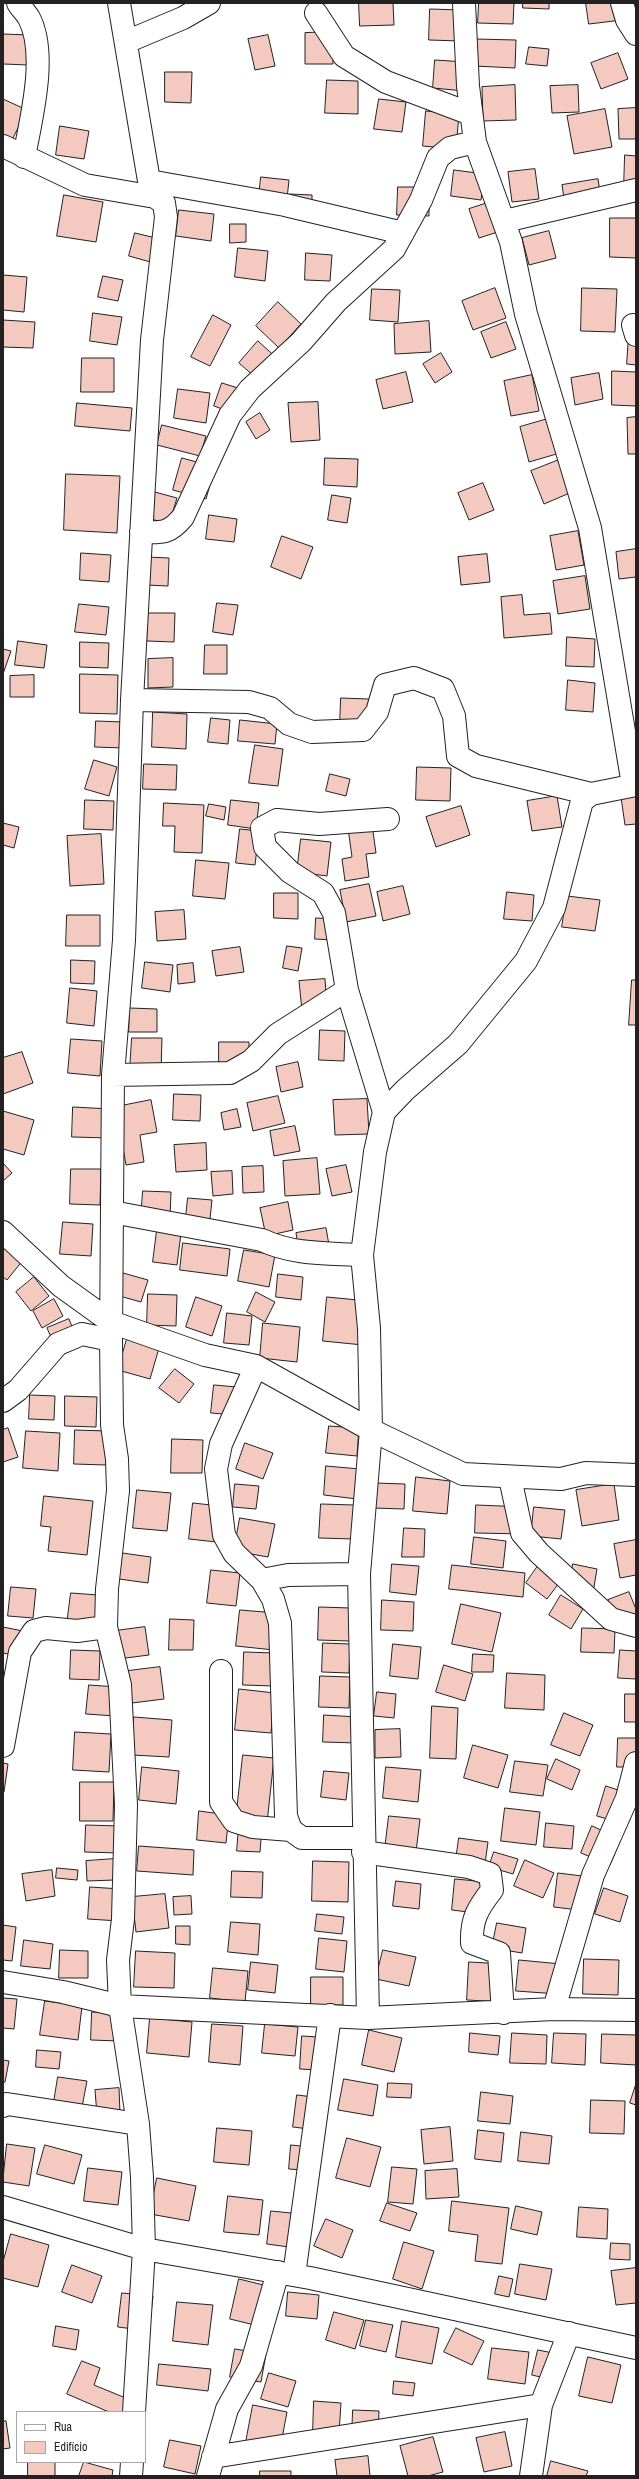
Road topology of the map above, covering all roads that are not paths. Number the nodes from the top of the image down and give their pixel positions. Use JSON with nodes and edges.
{"nodes":[{"id":1,"x":18,"y":3,"type":"edge"},
{"id":2,"x":119,"y":3,"type":"edge"},
{"id":3,"x":209,"y":3,"type":"edge"},
{"id":4,"x":464,"y":3,"type":"edge"},
{"id":5,"x":622,"y":3,"type":"edge"},
{"id":6,"x":316,"y":13,"type":"dead end"},
{"id":7,"x":636,"y":34,"type":"edge"},
{"id":8,"x":126,"y":42,"type":"junction"},
{"id":9,"x":471,"y":114,"type":"junction"},
{"id":10,"x":475,"y":142,"type":"junction"},
{"id":11,"x":3,"y":146,"type":"edge"},
{"id":12,"x":24,"y":157,"type":"junction"},
{"id":13,"x":149,"y":181,"type":"junction"},
{"id":14,"x":636,"y":190,"type":"edge"},
{"id":15,"x":164,"y":203,"type":"junction"},
{"id":16,"x":505,"y":221,"type":"junction"},
{"id":17,"x":403,"y":232,"type":"junction"},
{"id":18,"x":141,"y":532,"type":"junction"},
{"id":19,"x":132,"y":700,"type":"junction"},
{"id":20,"x":634,"y":785,"type":"edge"},
{"id":21,"x":591,"y":794,"type":"junction"},
{"id":22,"x":388,"y":819,"type":"dead end"},
{"id":23,"x":347,"y":990,"type":"junction"},
{"id":24,"x":113,"y":1075,"type":"junction"},
{"id":25,"x":384,"y":1112,"type":"junction"},
{"id":26,"x":112,"y":1212,"type":"junction"},
{"id":27,"x":3,"y":1232,"type":"edge"},
{"id":28,"x":362,"y":1255,"type":"junction"},
{"id":29,"x":111,"y":1331,"type":"junction"},
{"id":30,"x":256,"y":1366,"type":"junction"},
{"id":31,"x":3,"y":1401,"type":"edge"},
{"id":32,"x":371,"y":1430,"type":"junction"},
{"id":33,"x":636,"y":1475,"type":"edge"},
{"id":34,"x":510,"y":1478,"type":"junction"},
{"id":35,"x":359,"y":1574,"type":"junction"},
{"id":36,"x":262,"y":1580,"type":"junction"},
{"id":37,"x":636,"y":1626,"type":"edge"},
{"id":38,"x":106,"y":1627,"type":"junction"},
{"id":39,"x":221,"y":1671,"type":"dead end"},
{"id":40,"x":3,"y":1746,"type":"edge"},
{"id":41,"x":636,"y":1763,"type":"edge"},
{"id":42,"x":291,"y":1830,"type":"junction"},
{"id":43,"x":363,"y":1845,"type":"junction"},
{"id":44,"x":3,"y":1982,"type":"edge"},
{"id":45,"x":120,"y":2006,"type":"junction"},
{"id":46,"x":554,"y":2009,"type":"junction"},
{"id":47,"x":636,"y":2010,"type":"edge"},
{"id":48,"x":503,"y":2013,"type":"junction"},
{"id":49,"x":330,"y":2015,"type":"junction"},
{"id":50,"x":368,"y":2018,"type":"junction"},
{"id":51,"x":3,"y":2106,"type":"edge"},
{"id":52,"x":138,"y":2124,"type":"junction"},
{"id":53,"x":3,"y":2207,"type":"edge"},
{"id":54,"x":144,"y":2249,"type":"junction"},
{"id":55,"x":286,"y":2274,"type":"junction"},
{"id":56,"x":569,"y":2333,"type":"junction"},
{"id":57,"x":633,"y":2342,"type":"edge"},
{"id":58,"x":541,"y":2405,"type":"junction"},
{"id":59,"x":134,"y":2411,"type":"edge"},
{"id":60,"x":132,"y":2463,"type":"edge"},
{"id":61,"x":211,"y":2467,"type":"edge"},
{"id":62,"x":131,"y":2476,"type":"edge"},
{"id":63,"x":531,"y":2476,"type":"edge"}],
"edges":[{"from":1,"to":12,"type":"street"},
{"from":2,"to":8,"type":"street"},
{"from":3,"to":8,"type":"street"},
{"from":4,"to":9,"type":"street"},
{"from":5,"to":7,"type":"street"},
{"from":6,"to":9,"type":"street"},
{"from":8,"to":13,"type":"street"},
{"from":9,"to":10,"type":"street"},
{"from":10,"to":16,"type":"street"},
{"from":10,"to":17,"type":"street"},
{"from":11,"to":12,"type":"street"},
{"from":12,"to":15,"type":"street"},
{"from":13,"to":15,"type":"street"},
{"from":13,"to":17,"type":"street"},
{"from":14,"to":16,"type":"street"},
{"from":15,"to":18,"type":"street"},
{"from":16,"to":20,"type":"street"},
{"from":17,"to":18,"type":"street"},
{"from":18,"to":19,"type":"street"},
{"from":19,"to":21,"type":"street"},
{"from":19,"to":24,"type":"street"},
{"from":20,"to":21,"type":"street"},
{"from":21,"to":25,"type":"street"},
{"from":22,"to":23,"type":"street"},
{"from":23,"to":24,"type":"street"},
{"from":23,"to":25,"type":"street"},
{"from":24,"to":26,"type":"street"},
{"from":25,"to":28,"type":"street"},
{"from":26,"to":28,"type":"street"},
{"from":26,"to":29,"type":"street"},
{"from":27,"to":29,"type":"street"},
{"from":28,"to":32,"type":"street"},
{"from":29,"to":30,"type":"street"},
{"from":29,"to":31,"type":"street"},
{"from":29,"to":38,"type":"street"},
{"from":30,"to":32,"type":"street"},
{"from":30,"to":36,"type":"street"},
{"from":32,"to":34,"type":"street"},
{"from":32,"to":35,"type":"street"},
{"from":33,"to":34,"type":"street"},
{"from":34,"to":37,"type":"street"},
{"from":35,"to":36,"type":"street"},
{"from":35,"to":43,"type":"street"},
{"from":36,"to":42,"type":"street"},
{"from":38,"to":40,"type":"street"},
{"from":38,"to":45,"type":"street"},
{"from":39,"to":42,"type":"street"},
{"from":41,"to":46,"type":"street"},
{"from":42,"to":43,"type":"street"},
{"from":43,"to":48,"type":"street"},
{"from":43,"to":50,"type":"street"},
{"from":44,"to":45,"type":"street"},
{"from":45,"to":49,"type":"street"},
{"from":45,"to":52,"type":"street"},
{"from":46,"to":47,"type":"street"},
{"from":46,"to":48,"type":"street"},
{"from":48,"to":50,"type":"street"},
{"from":49,"to":50,"type":"street"},
{"from":49,"to":55,"type":"street"},
{"from":51,"to":52,"type":"street"},
{"from":52,"to":54,"type":"street"},
{"from":53,"to":54,"type":"street"},
{"from":54,"to":55,"type":"street"},
{"from":54,"to":59,"type":"street"},
{"from":55,"to":56,"type":"street"},
{"from":55,"to":61,"type":"street"},
{"from":56,"to":57,"type":"street"},
{"from":56,"to":58,"type":"street"},
{"from":58,"to":61,"type":"street"},
{"from":58,"to":63,"type":"street"},
{"from":60,"to":62,"type":"street"}]}
